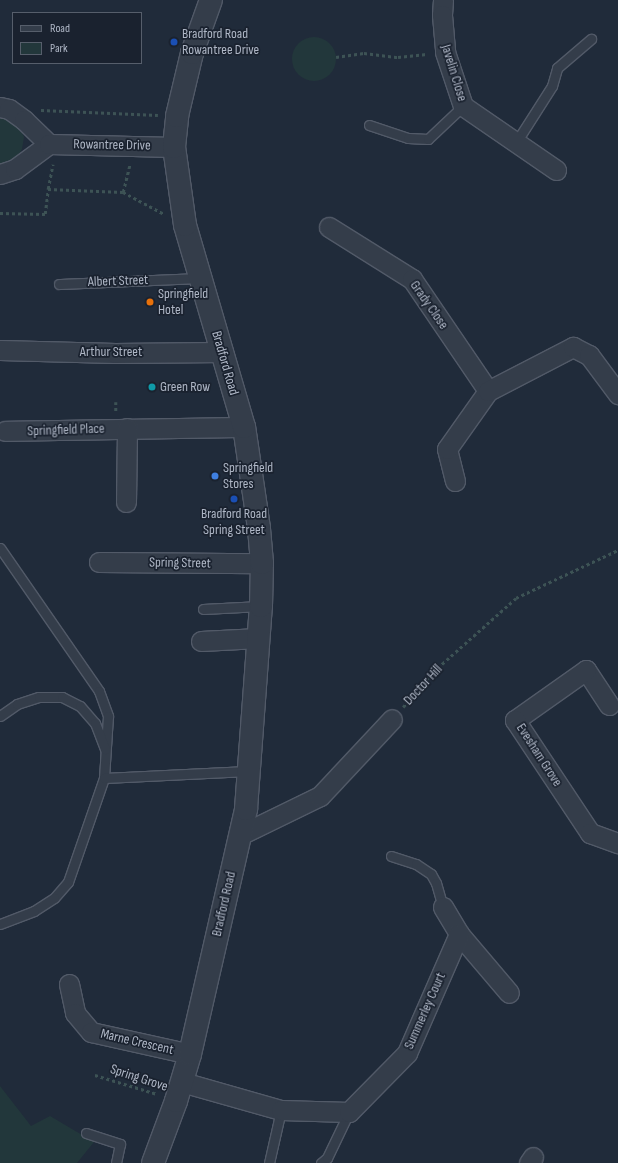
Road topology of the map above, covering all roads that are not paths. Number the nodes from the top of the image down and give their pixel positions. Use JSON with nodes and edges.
{"nodes":[{"id":1,"x":211,"y":0,"type":"edge"},
{"id":2,"x":443,"y":0,"type":"edge"},
{"id":3,"x":591,"y":39,"type":"dead end"},
{"id":4,"x":463,"y":106,"type":"junction"},
{"id":5,"x":0,"y":107,"type":"edge"},
{"id":6,"x":369,"y":125,"type":"dead end"},
{"id":7,"x":49,"y":144,"type":"junction"},
{"id":8,"x":515,"y":144,"type":"junction"},
{"id":9,"x":174,"y":147,"type":"junction"},
{"id":10,"x":556,"y":170,"type":"dead end"},
{"id":11,"x":0,"y":174,"type":"edge"},
{"id":12,"x":329,"y":227,"type":"dead end"},
{"id":13,"x":201,"y":278,"type":"junction"},
{"id":14,"x":59,"y":284,"type":"dead end"},
{"id":15,"x":0,"y":350,"type":"edge"},
{"id":16,"x":223,"y":352,"type":"junction"},
{"id":17,"x":488,"y":391,"type":"junction"},
{"id":18,"x":618,"y":394,"type":"edge"},
{"id":19,"x":244,"y":427,"type":"junction"},
{"id":20,"x":126,"y":428,"type":"junction"},
{"id":21,"x":2,"y":434,"type":"edge"},
{"id":22,"x":455,"y":481,"type":"dead end"},
{"id":23,"x":126,"y":502,"type":"dead end"},
{"id":24,"x":0,"y":548,"type":"edge"},
{"id":25,"x":99,"y":562,"type":"dead end"},
{"id":26,"x":262,"y":563,"type":"junction"},
{"id":27,"x":261,"y":606,"type":"junction"},
{"id":28,"x":203,"y":609,"type":"dead end"},
{"id":29,"x":259,"y":638,"type":"junction"},
{"id":30,"x":201,"y":640,"type":"dead end"},
{"id":31,"x":609,"y":705,"type":"dead end"},
{"id":32,"x":1,"y":714,"type":"edge"},
{"id":33,"x":392,"y":719,"type":"road end"},
{"id":34,"x":106,"y":752,"type":"junction"},
{"id":35,"x":251,"y":771,"type":"junction"},
{"id":36,"x":104,"y":778,"type":"junction"},
{"id":37,"x":240,"y":835,"type":"junction"},
{"id":38,"x":618,"y":843,"type":"edge"},
{"id":39,"x":391,"y":856,"type":"dead end"},
{"id":40,"x":443,"y":907,"type":"joint"},
{"id":41,"x":0,"y":924,"type":"edge"},
{"id":42,"x":459,"y":934,"type":"junction"},
{"id":43,"x":69,"y":984,"type":"dead end"},
{"id":44,"x":509,"y":993,"type":"dead end"},
{"id":45,"x":190,"y":1054,"type":"junction"},
{"id":46,"x":179,"y":1092,"type":"junction"},
{"id":47,"x":281,"y":1110,"type":"junction"},
{"id":48,"x":349,"y":1112,"type":"junction"},
{"id":49,"x":86,"y":1133,"type":"dead end"},
{"id":50,"x":116,"y":1163,"type":"edge"},
{"id":51,"x":153,"y":1163,"type":"edge"},
{"id":52,"x":268,"y":1163,"type":"edge"},
{"id":53,"x":321,"y":1163,"type":"edge"}],
"edges":[{"from":1,"to":9,"type":"street","name":"Bradford Road"},
{"from":2,"to":4,"type":"street","name":"Javelin Close"},
{"from":3,"to":8,"type":"lane"},
{"from":4,"to":6,"type":"lane"},
{"from":4,"to":8,"type":"street","name":"Javelin Close"},
{"from":5,"to":7,"type":"street"},
{"from":7,"to":9,"type":"street","name":"Rowantree Drive"},
{"from":7,"to":11,"type":"street"},
{"from":8,"to":10,"type":"street","name":"Javelin Close"},
{"from":9,"to":13,"type":"street","name":"Bradford Road"},
{"from":12,"to":17,"type":"street","name":"Grady Close"},
{"from":13,"to":14,"type":"lane","name":"Albert Street"},
{"from":13,"to":16,"type":"street","name":"Bradford Road"},
{"from":15,"to":16,"type":"street","name":"Arthur Street"},
{"from":16,"to":19,"type":"street","name":"Bradford Road"},
{"from":17,"to":18,"type":"street"},
{"from":17,"to":22,"type":"street"},
{"from":19,"to":20,"type":"street","name":"Springfield Place"},
{"from":19,"to":26,"type":"street","name":"Bradford Road"},
{"from":20,"to":21,"type":"street","name":"Springfield Place"},
{"from":20,"to":23,"type":"street"},
{"from":24,"to":34,"type":"lane"},
{"from":25,"to":26,"type":"street","name":"Spring Street"},
{"from":26,"to":27,"type":"street","name":"Bradford Road"},
{"from":27,"to":28,"type":"lane"},
{"from":27,"to":29,"type":"street","name":"Bradford Road"},
{"from":29,"to":30,"type":"street"},
{"from":29,"to":35,"type":"street","name":"Bradford Road"},
{"from":31,"to":38,"type":"street","name":"Evesham Grove"},
{"from":32,"to":34,"type":"lane"},
{"from":33,"to":37,"type":"street"},
{"from":34,"to":36,"type":"lane"},
{"from":35,"to":36,"type":"lane"},
{"from":35,"to":37,"type":"street","name":"Bradford Road"},
{"from":36,"to":41,"type":"lane"},
{"from":37,"to":45,"type":"street","name":"Bradford Road"},
{"from":39,"to":40,"type":"lane"},
{"from":40,"to":42,"type":"street"},
{"from":42,"to":44,"type":"street"},
{"from":42,"to":48,"type":"street","name":"Summerley Court"},
{"from":43,"to":45,"type":"street","name":"Marne Crescent"},
{"from":45,"to":46,"type":"street","name":"Bradford Road"},
{"from":46,"to":47,"type":"street"},
{"from":46,"to":51,"type":"street","name":"Bradford Road"},
{"from":47,"to":48,"type":"street"},
{"from":47,"to":52,"type":"lane"},
{"from":48,"to":53,"type":"lane"},
{"from":49,"to":50,"type":"lane"}]}
